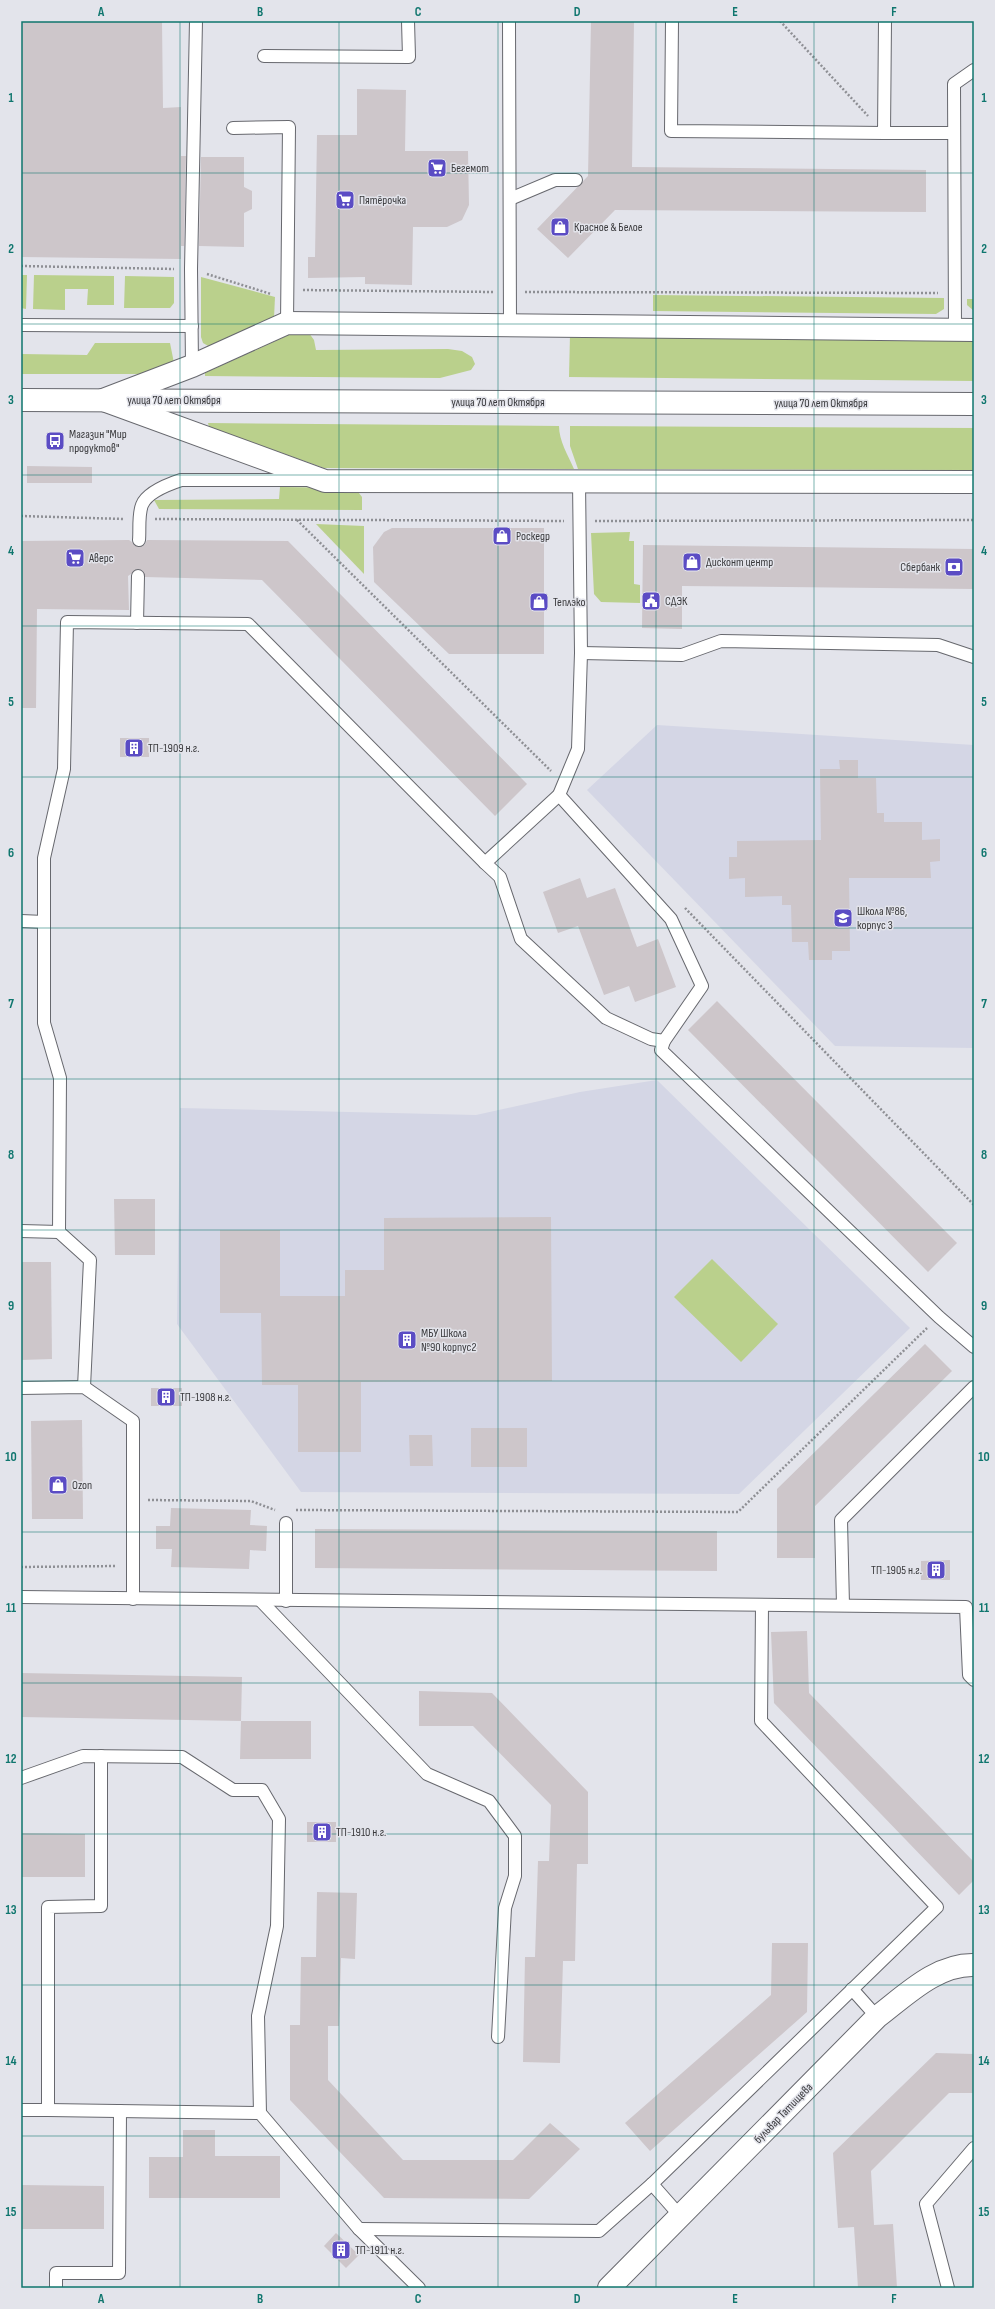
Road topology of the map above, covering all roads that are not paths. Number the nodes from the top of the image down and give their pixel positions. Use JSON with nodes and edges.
{"nodes":[{"id":1,"x":196,"y":21,"type":"edge"},
{"id":2,"x":408,"y":21,"type":"edge"},
{"id":3,"x":510,"y":21,"type":"edge"},
{"id":4,"x":672,"y":21,"type":"edge"},
{"id":5,"x":885,"y":21,"type":"edge"},
{"id":6,"x":264,"y":56,"type":"dead end"},
{"id":7,"x":974,"y":70,"type":"edge"},
{"id":8,"x":233,"y":128,"type":"dead end"},
{"id":9,"x":884,"y":133,"type":"junction"},
{"id":10,"x":954,"y":133,"type":"junction"},
{"id":11,"x":576,"y":180,"type":"dead end"},
{"id":12,"x":510,"y":199,"type":"junction"},
{"id":13,"x":287,"y":323,"type":"junction"},
{"id":14,"x":21,"y":325,"type":"edge"},
{"id":15,"x":192,"y":326,"type":"junction"},
{"id":16,"x":510,"y":326,"type":"junction"},
{"id":17,"x":964,"y":330,"type":"edge"},
{"id":18,"x":192,"y":366,"type":"junction"},
{"id":19,"x":21,"y":400,"type":"edge"},
{"id":20,"x":103,"y":400,"type":"junction"},
{"id":21,"x":974,"y":404,"type":"edge"},
{"id":22,"x":325,"y":480,"type":"junction"},
{"id":23,"x":579,"y":482,"type":"junction"},
{"id":24,"x":974,"y":482,"type":"edge"},
{"id":25,"x":139,"y":540,"type":"dead end"},
{"id":26,"x":138,"y":576,"type":"dead end"},
{"id":27,"x":137,"y":623,"type":"junction"},
{"id":28,"x":581,"y":652,"type":"junction"},
{"id":29,"x":974,"y":657,"type":"edge"},
{"id":30,"x":560,"y":795,"type":"junction"},
{"id":31,"x":485,"y":863,"type":"junction"},
{"id":32,"x":21,"y":921,"type":"edge"},
{"id":33,"x":44,"y":922,"type":"junction"},
{"id":34,"x":664,"y":1041,"type":"junction"},
{"id":35,"x":21,"y":1231,"type":"edge"},
{"id":36,"x":59,"y":1232,"type":"junction"},
{"id":37,"x":974,"y":1347,"type":"edge"},
{"id":38,"x":84,"y":1387,"type":"junction"},
{"id":39,"x":974,"y":1387,"type":"edge"},
{"id":40,"x":21,"y":1388,"type":"edge"},
{"id":41,"x":286,"y":1523,"type":"dead end"},
{"id":42,"x":21,"y":1597,"type":"edge"},
{"id":43,"x":133,"y":1599,"type":"junction"},
{"id":44,"x":260,"y":1600,"type":"junction"},
{"id":45,"x":286,"y":1601,"type":"junction"},
{"id":46,"x":762,"y":1604,"type":"junction"},
{"id":47,"x":843,"y":1605,"type":"junction"},
{"id":48,"x":974,"y":1680,"type":"edge"},
{"id":49,"x":101,"y":1756,"type":"junction"},
{"id":50,"x":21,"y":1778,"type":"edge"},
{"id":51,"x":974,"y":1965,"type":"edge"},
{"id":52,"x":852,"y":1989,"type":"junction"},
{"id":53,"x":877,"y":2017,"type":"junction"},
{"id":54,"x":498,"y":2037,"type":"dead end"},
{"id":55,"x":21,"y":2110,"type":"edge"},
{"id":56,"x":48,"y":2110,"type":"junction"},
{"id":57,"x":120,"y":2111,"type":"junction"},
{"id":58,"x":260,"y":2113,"type":"junction"},
{"id":59,"x":974,"y":2148,"type":"edge"},
{"id":60,"x":652,"y":2184,"type":"junction"},
{"id":61,"x":681,"y":2217,"type":"junction"},
{"id":62,"x":359,"y":2229,"type":"junction"},
{"id":63,"x":56,"y":2288,"type":"edge"},
{"id":64,"x":419,"y":2288,"type":"edge"},
{"id":65,"x":609,"y":2288,"type":"edge"},
{"id":66,"x":948,"y":2288,"type":"edge"}],
"edges":[{"from":1,"to":15,"type":"lane"},
{"from":2,"to":6,"type":"lane"},
{"from":3,"to":12,"type":"lane"},
{"from":4,"to":9,"type":"lane"},
{"from":5,"to":9,"type":"lane"},
{"from":7,"to":10,"type":"lane"},
{"from":8,"to":13,"type":"lane"},
{"from":9,"to":10,"type":"lane"},
{"from":10,"to":17,"type":"lane"},
{"from":11,"to":12,"type":"lane"},
{"from":12,"to":16,"type":"lane"},
{"from":13,"to":16,"type":"street"},
{"from":13,"to":18,"type":"street"},
{"from":14,"to":15,"type":"lane"},
{"from":15,"to":18,"type":"lane"},
{"from":16,"to":17,"type":"street"},
{"from":18,"to":20,"type":"street"},
{"from":19,"to":20,"type":"street","name":"улица 70 лет Октября"},
{"from":20,"to":21,"type":"street","name":"улица 70 лет Октября"},
{"from":20,"to":22,"type":"street"},
{"from":22,"to":23,"type":"street"},
{"from":22,"to":25,"type":"lane"},
{"from":23,"to":24,"type":"street"},
{"from":23,"to":28,"type":"lane"},
{"from":26,"to":27,"type":"lane"},
{"from":27,"to":31,"type":"lane"},
{"from":27,"to":33,"type":"lane"},
{"from":28,"to":29,"type":"lane"},
{"from":28,"to":30,"type":"lane"},
{"from":30,"to":31,"type":"lane"},
{"from":30,"to":34,"type":"lane"},
{"from":31,"to":34,"type":"lane"},
{"from":32,"to":33,"type":"lane"},
{"from":33,"to":36,"type":"lane"},
{"from":34,"to":37,"type":"lane"},
{"from":35,"to":36,"type":"lane"},
{"from":36,"to":38,"type":"lane"},
{"from":38,"to":40,"type":"lane"},
{"from":38,"to":43,"type":"lane"},
{"from":39,"to":47,"type":"lane"},
{"from":41,"to":45,"type":"lane"},
{"from":42,"to":43,"type":"lane"},
{"from":43,"to":44,"type":"lane"},
{"from":44,"to":45,"type":"lane"},
{"from":44,"to":54,"type":"lane"},
{"from":45,"to":46,"type":"lane"},
{"from":46,"to":47,"type":"lane"},
{"from":46,"to":52,"type":"lane"},
{"from":47,"to":48,"type":"lane"},
{"from":49,"to":50,"type":"lane"},
{"from":49,"to":56,"type":"lane"},
{"from":49,"to":58,"type":"lane"},
{"from":51,"to":53,"type":"street","name":"бульвар Татищева"},
{"from":52,"to":53,"type":"lane"},
{"from":52,"to":60,"type":"lane"},
{"from":53,"to":61,"type":"street","name":"бульвар Татищева"},
{"from":55,"to":56,"type":"lane"},
{"from":56,"to":57,"type":"lane"},
{"from":57,"to":58,"type":"lane"},
{"from":57,"to":63,"type":"lane"},
{"from":58,"to":62,"type":"lane"},
{"from":59,"to":66,"type":"lane"},
{"from":60,"to":61,"type":"lane"},
{"from":60,"to":62,"type":"lane"},
{"from":61,"to":65,"type":"street","name":"бульвар Татищева"},
{"from":62,"to":64,"type":"lane"}]}
